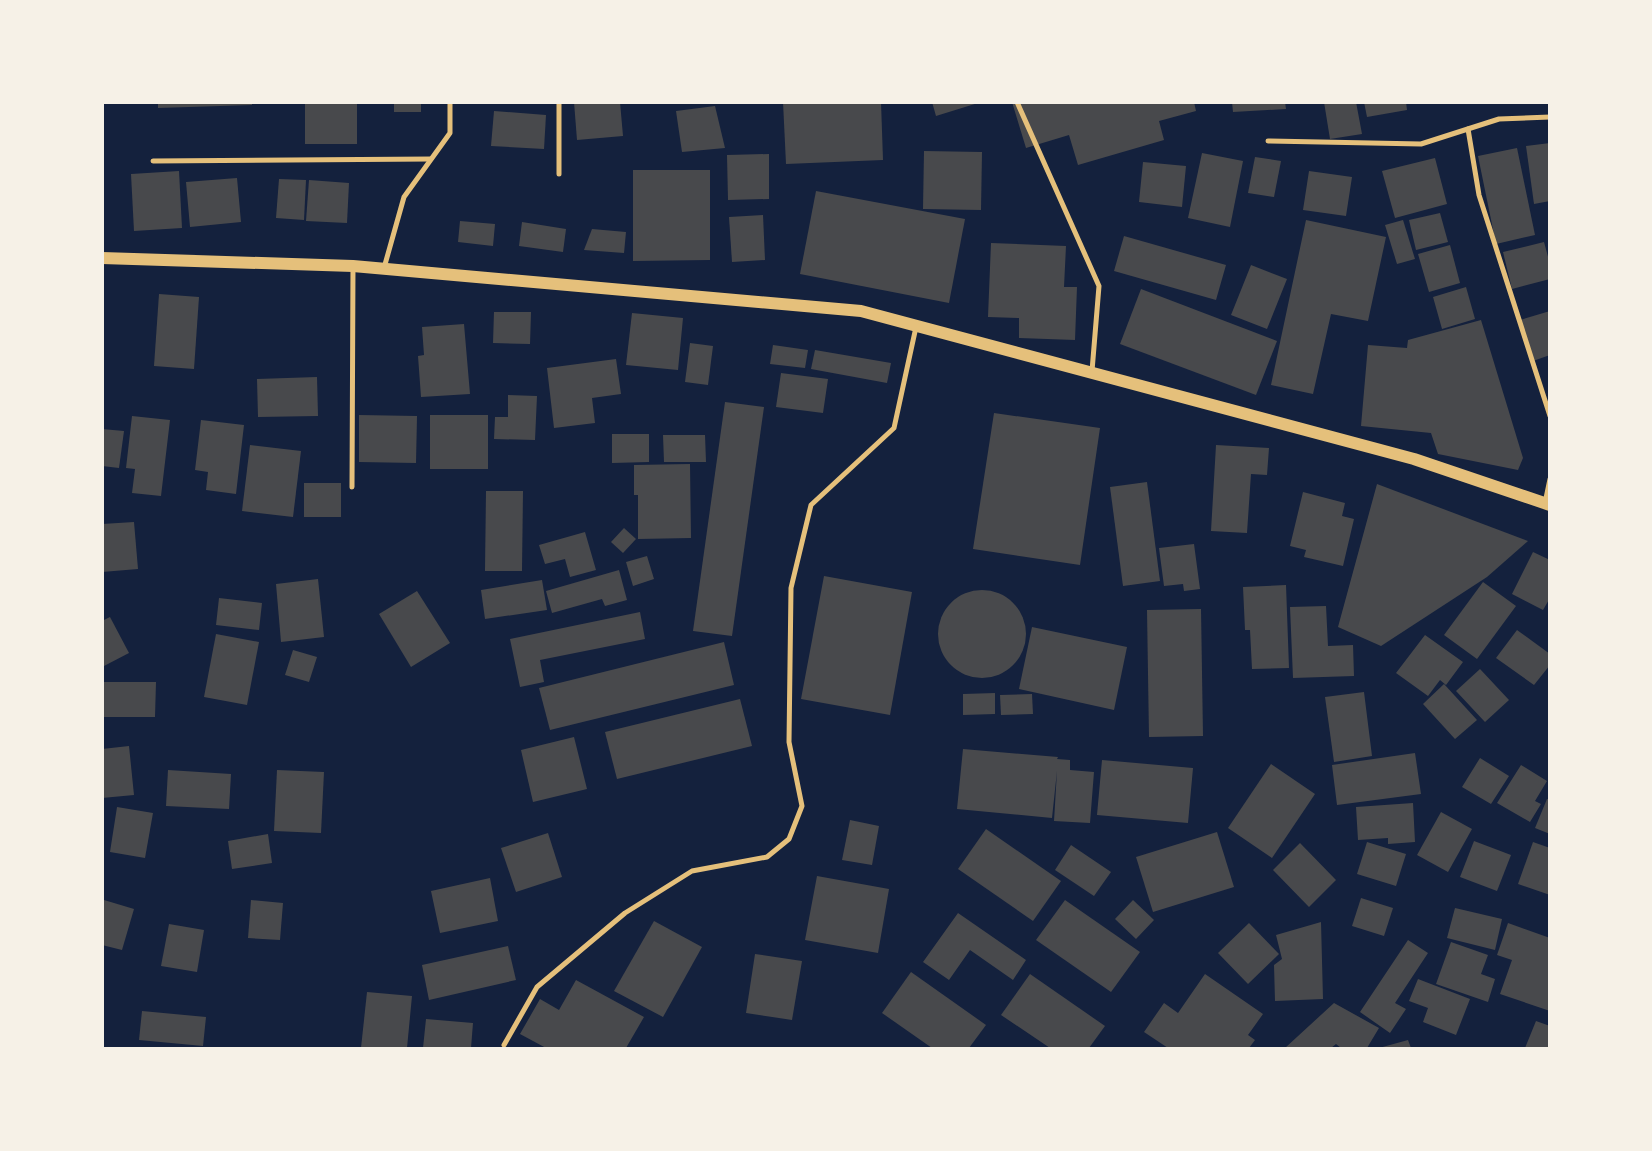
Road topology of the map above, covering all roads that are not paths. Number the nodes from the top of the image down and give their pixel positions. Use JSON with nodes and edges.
{"nodes":[{"id":1,"x":450,"y":102,"type":"edge"},
{"id":2,"x":559,"y":102,"type":"edge"},
{"id":3,"x":1016,"y":102,"type":"edge"},
{"id":4,"x":1550,"y":117,"type":"edge"},
{"id":5,"x":1468,"y":129,"type":"junction"},
{"id":6,"x":1268,"y":142,"type":"dead end"},
{"id":7,"x":431,"y":159,"type":"junction"},
{"id":8,"x":153,"y":161,"type":"dead end"},
{"id":9,"x":559,"y":174,"type":"dead end"},
{"id":10,"x":102,"y":258,"type":"edge"},
{"id":11,"x":353,"y":266,"type":"junction"},
{"id":12,"x":384,"y":268,"type":"junction"},
{"id":13,"x":916,"y":325,"type":"junction"},
{"id":14,"x":1092,"y":372,"type":"junction"},
{"id":15,"x":1550,"y":416,"type":"edge"},
{"id":16,"x":1550,"y":479,"type":"edge"},
{"id":17,"x":352,"y":487,"type":"dead end"},
{"id":18,"x":1547,"y":504,"type":"edge"},
{"id":19,"x":504,"y":1045,"type":"dead end"}],
"edges":[{"from":1,"to":7,"type":"street"},
{"from":2,"to":9,"type":"street"},
{"from":3,"to":14,"type":"street"},
{"from":4,"to":5,"type":"street"},
{"from":5,"to":6,"type":"street"},
{"from":5,"to":15,"type":"street"},
{"from":7,"to":8,"type":"street"},
{"from":7,"to":12,"type":"street"},
{"from":10,"to":11,"type":"main road"},
{"from":11,"to":12,"type":"main road"},
{"from":11,"to":17,"type":"street"},
{"from":12,"to":13,"type":"main road"},
{"from":13,"to":14,"type":"main road"},
{"from":13,"to":19,"type":"street"},
{"from":14,"to":18,"type":"main road"},
{"from":16,"to":18,"type":"street"}]}
